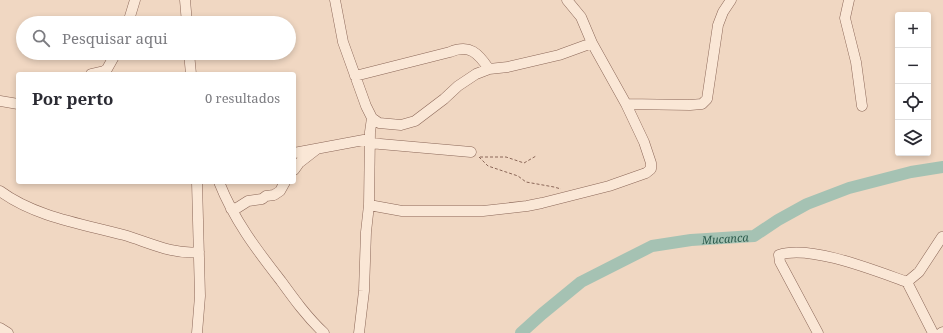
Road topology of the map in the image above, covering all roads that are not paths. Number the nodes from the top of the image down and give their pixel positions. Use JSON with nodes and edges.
{"nodes":[{"id":1,"x":135,"y":0,"type":"edge"},
{"id":2,"x":185,"y":0,"type":"edge"},
{"id":3,"x":335,"y":0,"type":"edge"},
{"id":4,"x":567,"y":0,"type":"edge"},
{"id":5,"x":731,"y":0,"type":"edge"},
{"id":6,"x":849,"y":0,"type":"edge"},
{"id":7,"x":130,"y":16,"type":"edge"},
{"id":8,"x":186,"y":16,"type":"edge"},
{"id":9,"x":592,"y":43,"type":"junction"},
{"id":10,"x":112,"y":60,"type":"edge"},
{"id":11,"x":190,"y":60,"type":"edge"},
{"id":12,"x":489,"y":69,"type":"junction"},
{"id":13,"x":104,"y":72,"type":"edge"},
{"id":14,"x":191,"y":72,"type":"edge"},
{"id":15,"x":355,"y":76,"type":"junction"},
{"id":16,"x":0,"y":101,"type":"edge"},
{"id":17,"x":16,"y":104,"type":"edge"},
{"id":18,"x":626,"y":104,"type":"junction"},
{"id":19,"x":862,"y":106,"type":"dead end"},
{"id":20,"x":372,"y":118,"type":"junction"},
{"id":21,"x":369,"y":141,"type":"junction"},
{"id":22,"x":318,"y":148,"type":"junction"},
{"id":23,"x":296,"y":153,"type":"edge"},
{"id":24,"x":475,"y":155,"type":"road end"},
{"id":25,"x":296,"y":168,"type":"edge"},
{"id":26,"x":198,"y":184,"type":"edge"},
{"id":27,"x":220,"y":184,"type":"edge"},
{"id":28,"x":285,"y":184,"type":"edge"},
{"id":29,"x":0,"y":191,"type":"edge"},
{"id":30,"x":369,"y":206,"type":"junction"},
{"id":31,"x":231,"y":209,"type":"junction"},
{"id":32,"x":942,"y":237,"type":"edge"},
{"id":33,"x":199,"y":252,"type":"junction"},
{"id":34,"x":906,"y":282,"type":"junction"},
{"id":35,"x":0,"y":328,"type":"edge"},
{"id":36,"x":8,"y":333,"type":"edge"},
{"id":37,"x":197,"y":333,"type":"edge"},
{"id":38,"x":324,"y":333,"type":"edge"},
{"id":39,"x":359,"y":333,"type":"edge"},
{"id":40,"x":818,"y":333,"type":"edge"},
{"id":41,"x":934,"y":333,"type":"edge"}],
"edges":[{"from":1,"to":7,"type":"street"},
{"from":2,"to":8,"type":"street"},
{"from":3,"to":15,"type":"street"},
{"from":4,"to":9,"type":"street"},
{"from":5,"to":18,"type":"street"},
{"from":6,"to":19,"type":"street"},
{"from":9,"to":12,"type":"street"},
{"from":9,"to":18,"type":"street"},
{"from":10,"to":13,"type":"street"},
{"from":11,"to":14,"type":"street"},
{"from":12,"to":15,"type":"street"},
{"from":12,"to":20,"type":"street"},
{"from":15,"to":20,"type":"street"},
{"from":16,"to":17,"type":"street"},
{"from":18,"to":30,"type":"street"},
{"from":20,"to":21,"type":"street"},
{"from":21,"to":22,"type":"street"},
{"from":21,"to":24,"type":"street"},
{"from":21,"to":30,"type":"street"},
{"from":22,"to":23,"type":"street"},
{"from":22,"to":25,"type":"street"},
{"from":26,"to":33,"type":"street"},
{"from":27,"to":31,"type":"street"},
{"from":28,"to":31,"type":"street"},
{"from":29,"to":33,"type":"street"},
{"from":30,"to":39,"type":"street"},
{"from":31,"to":38,"type":"street"},
{"from":32,"to":34,"type":"street"},
{"from":33,"to":37,"type":"street"},
{"from":34,"to":40,"type":"street"},
{"from":34,"to":41,"type":"street"},
{"from":35,"to":36,"type":"street"}]}
